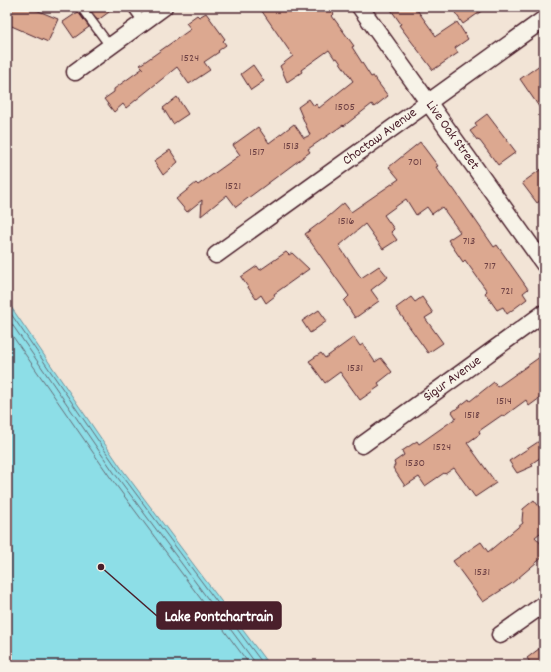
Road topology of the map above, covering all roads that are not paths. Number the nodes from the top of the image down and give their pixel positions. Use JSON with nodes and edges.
{"nodes":[{"id":1,"x":81,"y":7,"type":"edge"},
{"id":2,"x":132,"y":7,"type":"edge"},
{"id":3,"x":164,"y":7,"type":"edge"},
{"id":4,"x":360,"y":7,"type":"edge"},
{"id":5,"x":544,"y":19,"type":"edge"},
{"id":6,"x":143,"y":22,"type":"junction"},
{"id":7,"x":110,"y":46,"type":"junction"},
{"id":8,"x":75,"y":72,"type":"dead end"},
{"id":9,"x":428,"y":102,"type":"junction"},
{"id":10,"x":216,"y":255,"type":"dead end"},
{"id":11,"x":544,"y":264,"type":"edge"},
{"id":12,"x":544,"y":313,"type":"edge"},
{"id":13,"x":362,"y":445,"type":"dead end"},
{"id":14,"x":544,"y":604,"type":"edge"},
{"id":15,"x":500,"y":636,"type":"dead end"}],
"edges":[{"from":1,"to":7,"type":"lane"},
{"from":2,"to":6,"type":"lane"},
{"from":3,"to":6,"type":"street"},
{"from":4,"to":9,"type":"street","name":"Live Oak Street"},
{"from":5,"to":9,"type":"street","name":"Choctaw Avenue"},
{"from":6,"to":7,"type":"street"},
{"from":7,"to":8,"type":"street"},
{"from":9,"to":10,"type":"street","name":"Choctaw Avenue"},
{"from":9,"to":11,"type":"street","name":"Live Oak Street"},
{"from":12,"to":13,"type":"street","name":"Sigur Avenue"},
{"from":14,"to":15,"type":"street"}]}
